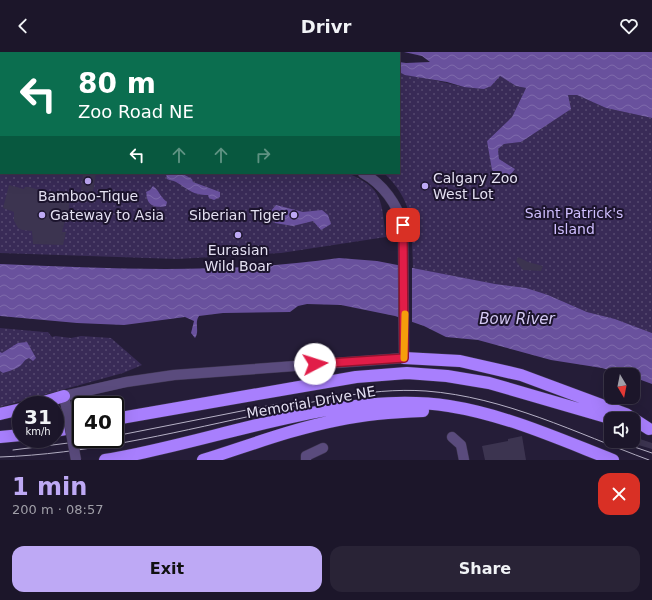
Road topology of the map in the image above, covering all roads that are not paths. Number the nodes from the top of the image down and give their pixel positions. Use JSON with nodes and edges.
{"nodes":[{"id":1,"x":364,"y":174,"type":"edge"},
{"id":2,"x":404,"y":358,"type":"junction"},
{"id":3,"x":64,"y":396,"type":"joint"},
{"id":4,"x":440,"y":405,"type":"junction"},
{"id":5,"x":12,"y":411,"type":"edge"},
{"id":6,"x":0,"y":414,"type":"edge"},
{"id":7,"x":604,"y":416,"type":"edge"},
{"id":8,"x":124,"y":417,"type":"edge"},
{"id":9,"x":640,"y":427,"type":"edge"},
{"id":10,"x":650,"y":430,"type":"edge"},
{"id":11,"x":12,"y":436,"type":"edge"},
{"id":12,"x":0,"y":437,"type":"edge"},
{"id":13,"x":452,"y":437,"type":"dead end"},
{"id":14,"x":323,"y":448,"type":"dead end"},
{"id":15,"x":306,"y":458,"type":"edge"},
{"id":16,"x":76,"y":460,"type":"edge"},
{"id":17,"x":105,"y":460,"type":"edge"},
{"id":18,"x":203,"y":460,"type":"edge"},
{"id":19,"x":464,"y":460,"type":"edge"},
{"id":20,"x":613,"y":460,"type":"edge"}],
"edges":[{"from":1,"to":2,"type":"street"},
{"from":2,"to":3,"type":"street"},
{"from":2,"to":10,"type":"highway"},
{"from":3,"to":16,"type":"street","bridge":true},
{"from":4,"to":17,"type":"highway","name":"Memorial Drive NE"},
{"from":4,"to":18,"type":"highway"},
{"from":4,"to":20,"type":"highway","name":"Memorial Drive NE"},
{"from":5,"to":6,"type":"highway"},
{"from":7,"to":8,"type":"highway","name":"Memorial Drive NE"},
{"from":9,"to":10,"type":"highway"},
{"from":11,"to":12,"type":"highway"},
{"from":13,"to":19,"type":"street"},
{"from":14,"to":15,"type":"street"}]}
